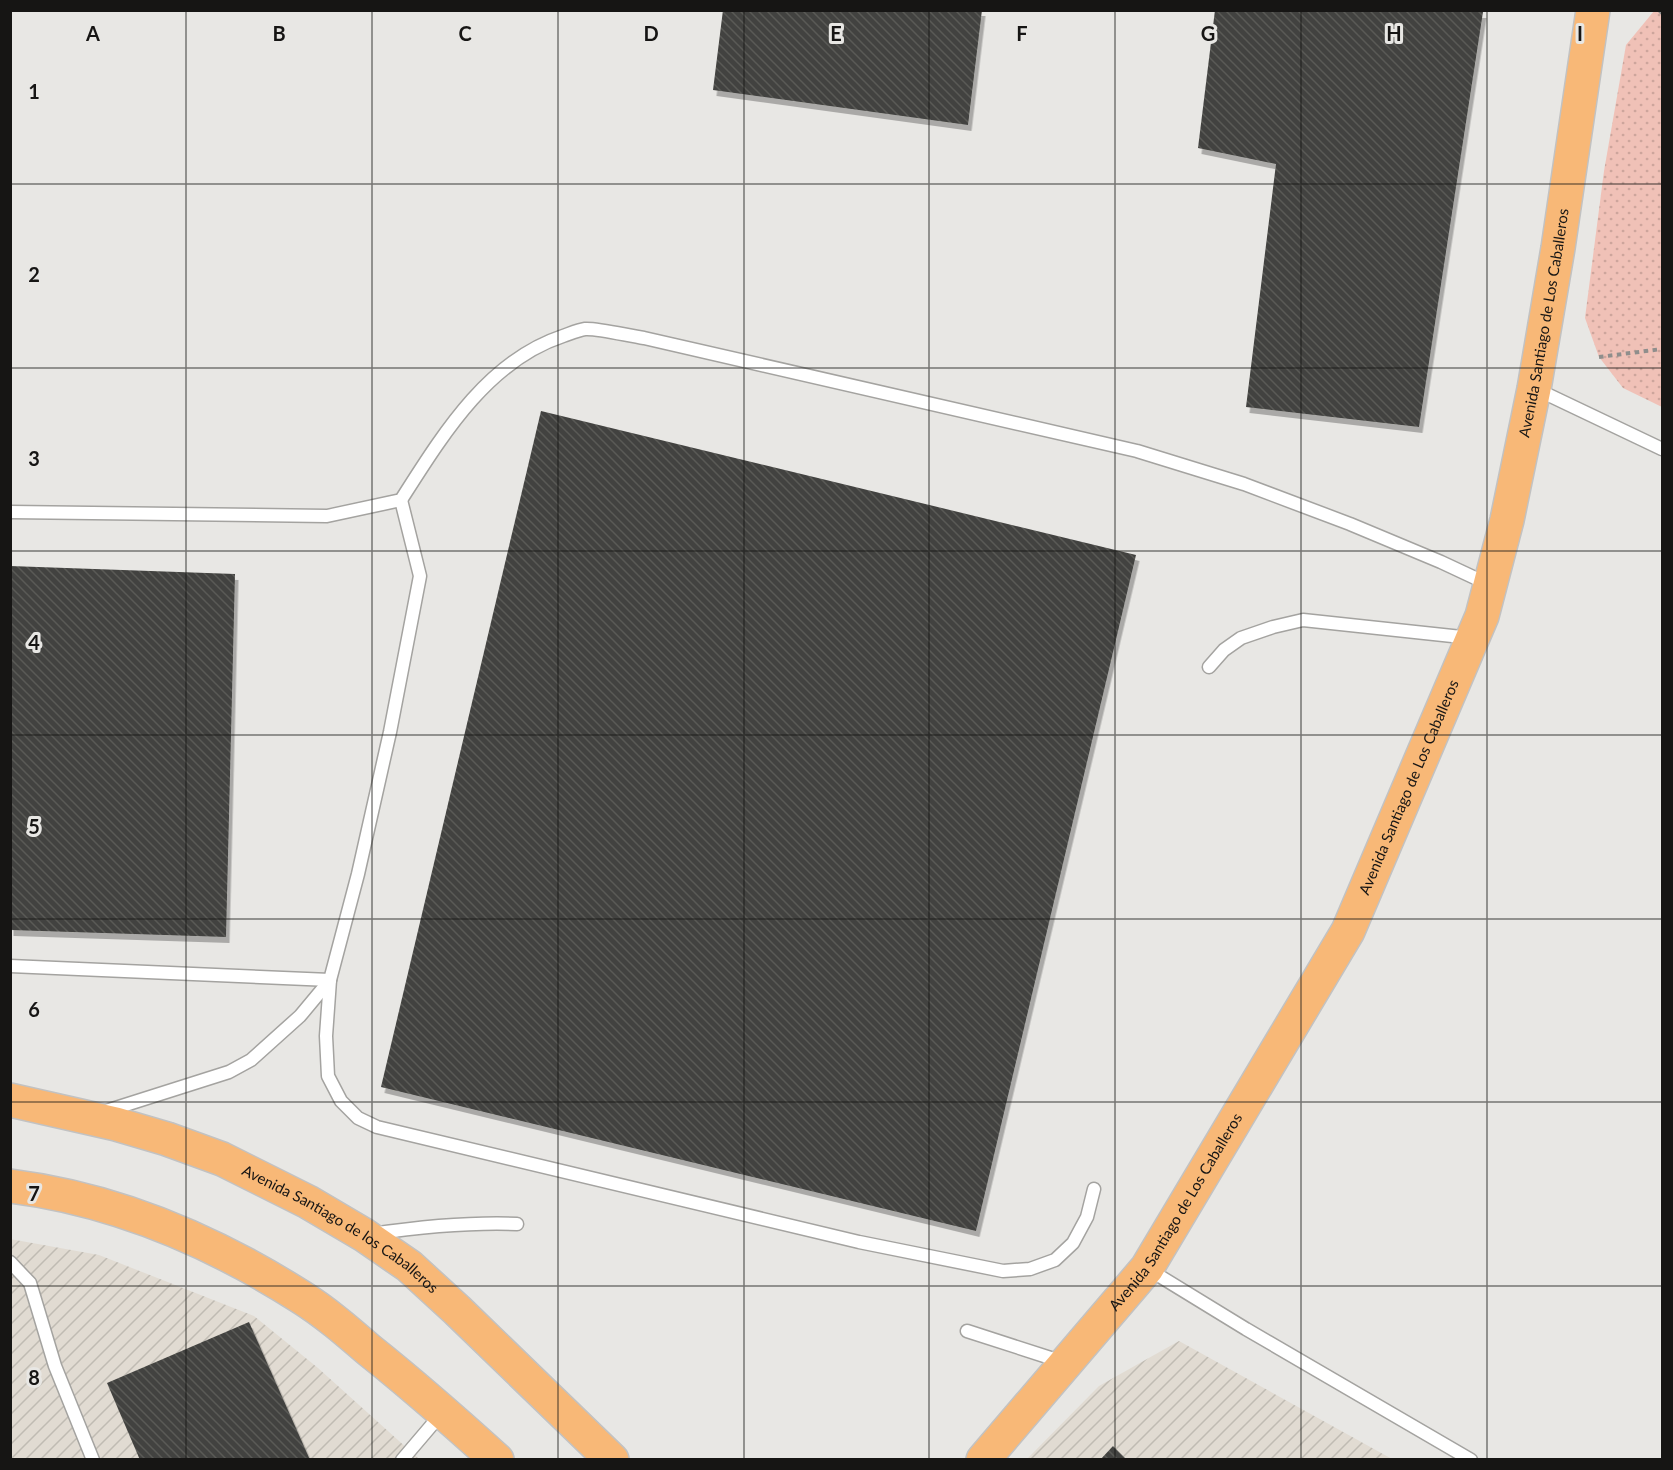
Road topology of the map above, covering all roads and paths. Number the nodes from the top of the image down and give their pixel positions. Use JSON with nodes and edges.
{"nodes":[{"id":1,"x":1593,"y":10,"type":"edge"},
{"id":2,"x":1662,"y":349,"type":"edge"},
{"id":3,"x":1599,"y":357,"type":"dead end"},
{"id":4,"x":1534,"y":389,"type":"junction"},
{"id":5,"x":1662,"y":449,"type":"edge"},
{"id":6,"x":401,"y":500,"type":"junction"},
{"id":7,"x":10,"y":512,"type":"edge"},
{"id":8,"x":1490,"y":585,"type":"junction"},
{"id":9,"x":1472,"y":638,"type":"junction"},
{"id":10,"x":1209,"y":667,"type":"dead end"},
{"id":11,"x":10,"y":966,"type":"edge"},
{"id":12,"x":330,"y":980,"type":"junction"},
{"id":13,"x":10,"y":1100,"type":"edge"},
{"id":14,"x":88,"y":1118,"type":"junction"},
{"id":15,"x":10,"y":1186,"type":"edge"},
{"id":16,"x":1094,"y":1189,"type":"dead end"},
{"id":17,"x":517,"y":1224,"type":"dead end"},
{"id":18,"x":364,"y":1235,"type":"junction"},
{"id":19,"x":10,"y":1262,"type":"edge"},
{"id":20,"x":1147,"y":1269,"type":"junction"},
{"id":21,"x":967,"y":1331,"type":"dead end"},
{"id":22,"x":1065,"y":1362,"type":"junction"},
{"id":23,"x":443,"y":1412,"type":"junction"},
{"id":24,"x":93,"y":1460,"type":"edge"},
{"id":25,"x":402,"y":1460,"type":"edge"},
{"id":26,"x":496,"y":1460,"type":"edge"},
{"id":27,"x":612,"y":1460,"type":"edge"},
{"id":28,"x":983,"y":1460,"type":"edge"},
{"id":29,"x":1471,"y":1460,"type":"edge"}],
"edges":[{"from":1,"to":4,"type":"main road","name":"Avenida Santiago de Los Caballeros"},
{"from":2,"to":3,"type":"path"},
{"from":4,"to":5,"type":"lane"},
{"from":4,"to":8,"type":"main road","name":"Avenida Santiago de Los Caballeros"},
{"from":6,"to":7,"type":"lane"},
{"from":6,"to":8,"type":"lane"},
{"from":6,"to":12,"type":"lane"},
{"from":8,"to":9,"type":"main road","name":"Avenida Santiago de Los Caballeros"},
{"from":9,"to":10,"type":"lane"},
{"from":9,"to":20,"type":"main road","name":"Avenida Santiago de Los Caballeros"},
{"from":11,"to":12,"type":"lane"},
{"from":12,"to":14,"type":"lane"},
{"from":12,"to":16,"type":"lane"},
{"from":13,"to":14,"type":"main road","name":"Avenida Santiago de los Caballeros"},
{"from":14,"to":18,"type":"main road","name":"Avenida Santiago de los Caballeros"},
{"from":15,"to":23,"type":"main road"},
{"from":17,"to":18,"type":"lane"},
{"from":18,"to":27,"type":"main road","name":"Avenida Santiago de los Caballeros"},
{"from":19,"to":24,"type":"lane"},
{"from":20,"to":22,"type":"main road","name":"Avenida Santiago de Los Caballeros"},
{"from":20,"to":29,"type":"lane"},
{"from":21,"to":22,"type":"lane"},
{"from":22,"to":28,"type":"main road","name":"Avenida Santiago de Los Caballeros"},
{"from":23,"to":25,"type":"lane"},
{"from":23,"to":26,"type":"main road"}]}
